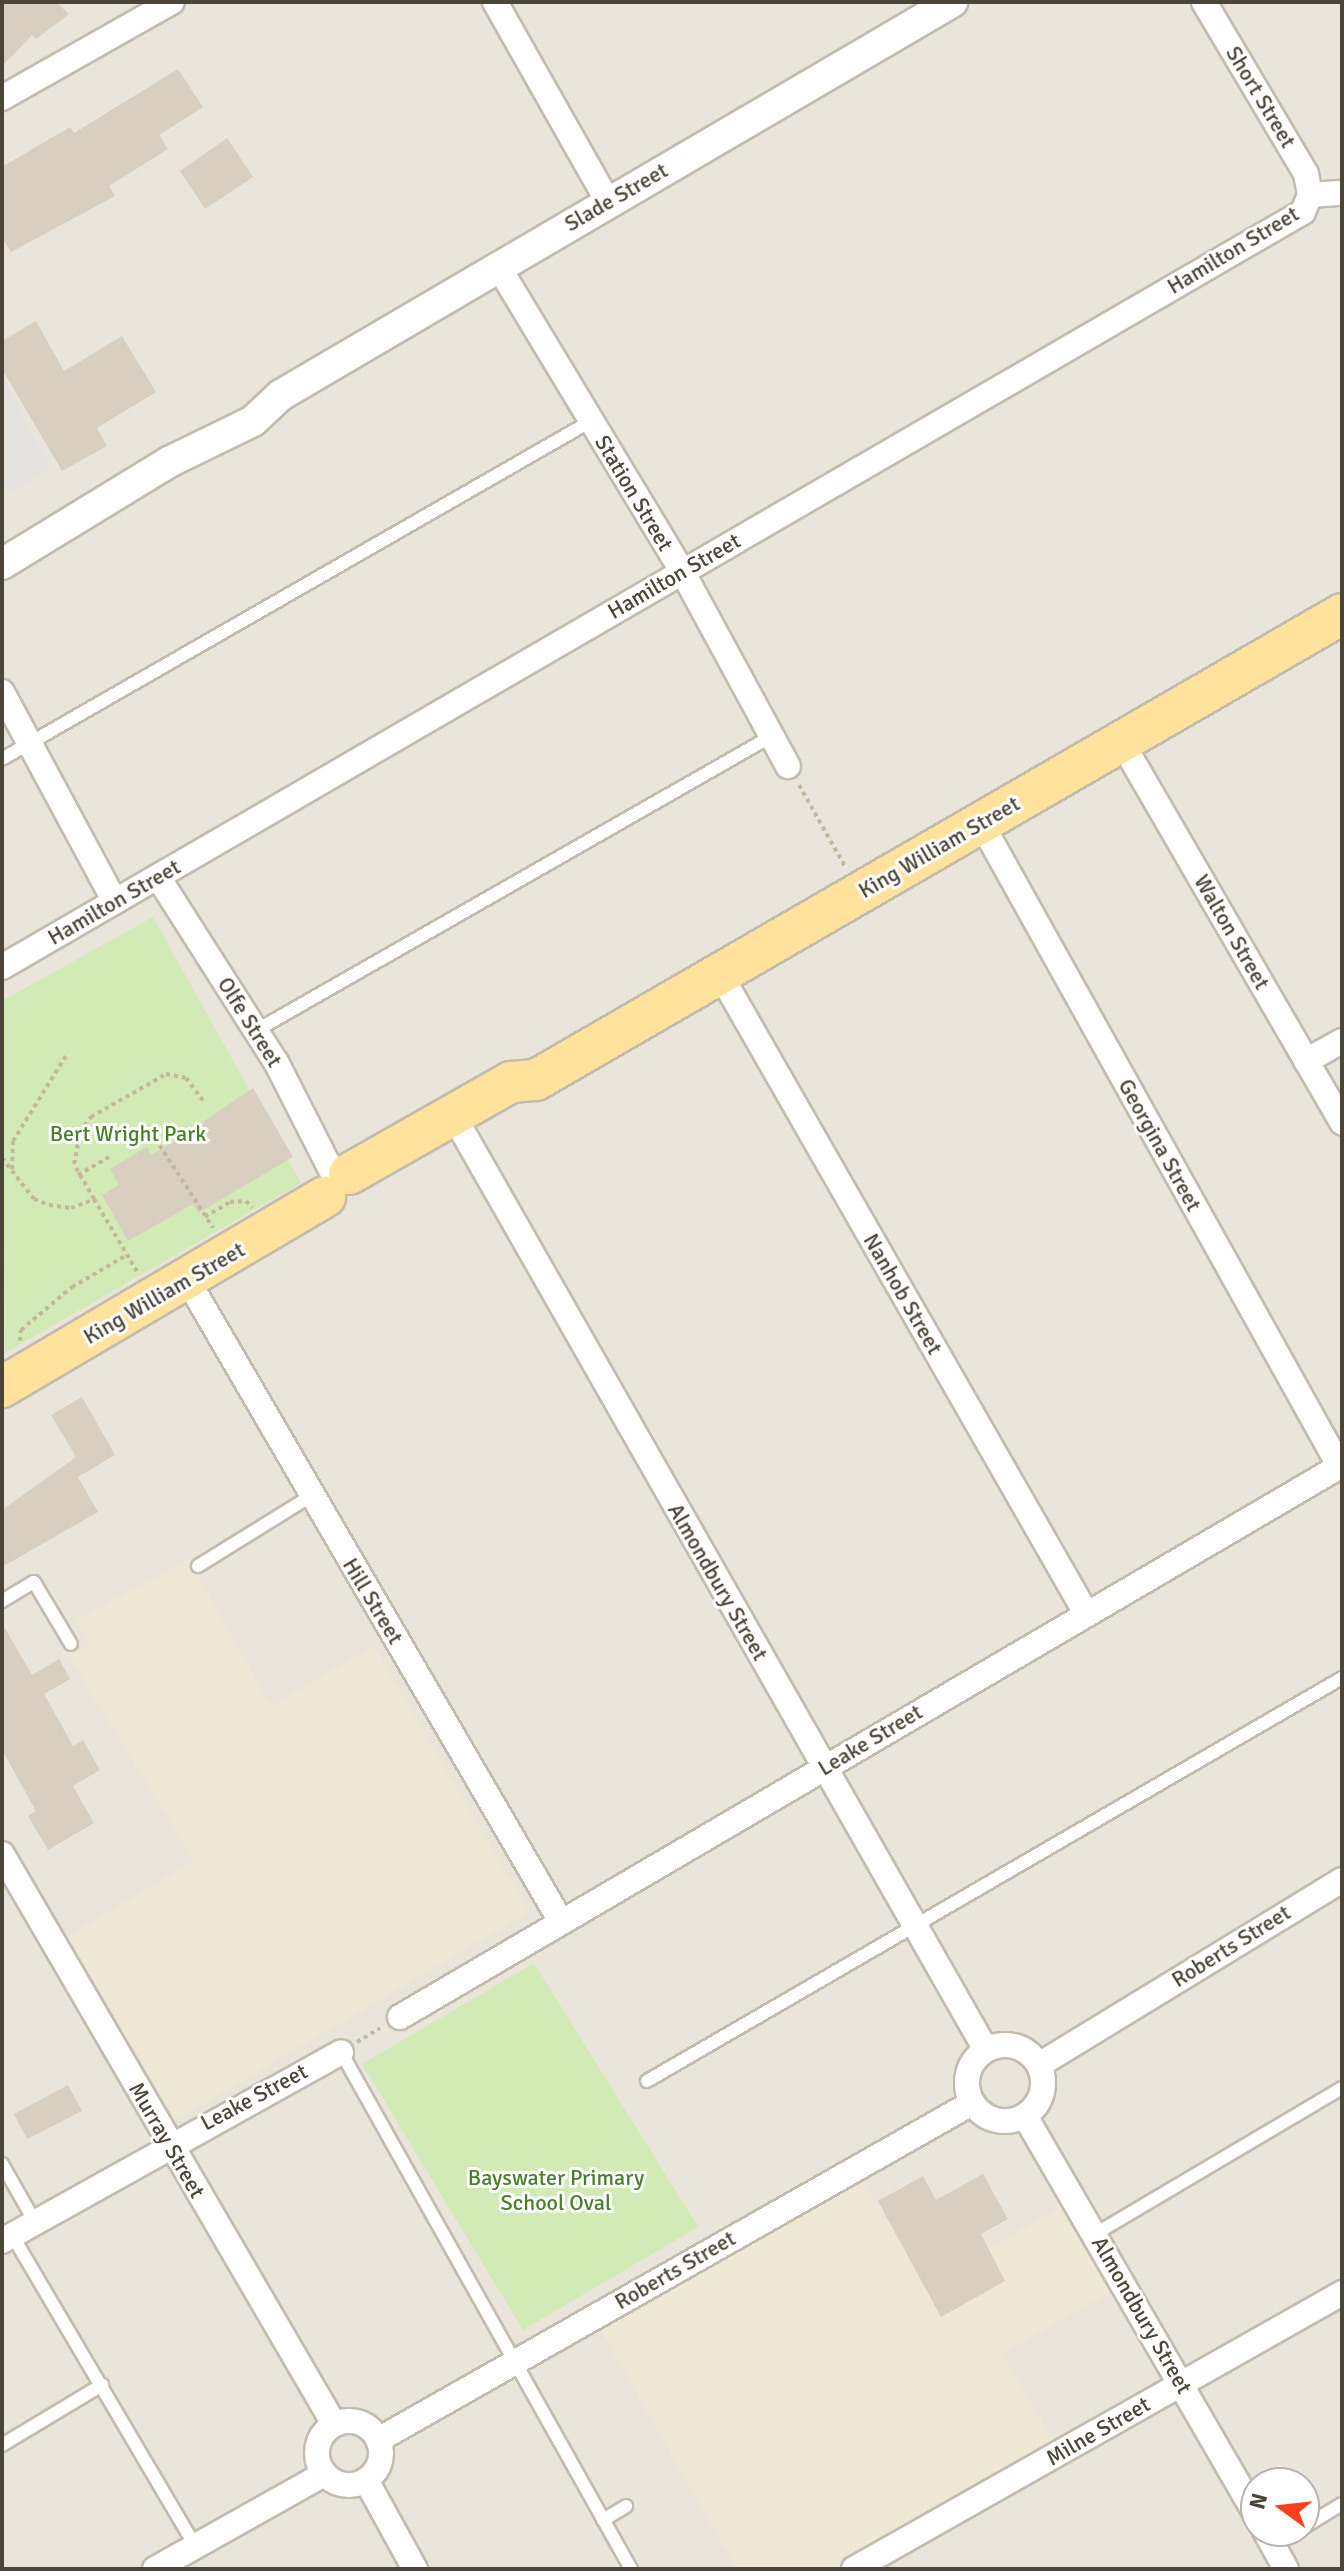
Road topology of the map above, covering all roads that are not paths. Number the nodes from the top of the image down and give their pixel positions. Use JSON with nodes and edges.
{"nodes":[{"id":1,"x":172,"y":2,"type":"edge"},
{"id":2,"x":495,"y":2,"type":"edge"},
{"id":3,"x":952,"y":2,"type":"edge"},
{"id":4,"x":1204,"y":2,"type":"edge"},
{"id":5,"x":2,"y":98,"type":"edge"},
{"id":6,"x":1342,"y":193,"type":"edge"},
{"id":7,"x":1310,"y":195,"type":"junction"},
{"id":8,"x":608,"y":202,"type":"junction"},
{"id":9,"x":498,"y":266,"type":"junction"},
{"id":10,"x":281,"y":395,"type":"junction"},
{"id":11,"x":591,"y":421,"type":"junction"},
{"id":12,"x":2,"y":545,"type":"edge"},
{"id":13,"x":2,"y":564,"type":"edge"},
{"id":14,"x":682,"y":571,"type":"junction"},
{"id":15,"x":1342,"y":614,"type":"edge"},
{"id":16,"x":2,"y":692,"type":"edge"},
{"id":17,"x":770,"y":737,"type":"junction"},
{"id":18,"x":1121,"y":741,"type":"junction"},
{"id":19,"x":30,"y":743,"type":"junction"},
{"id":20,"x":2,"y":759,"type":"edge"},
{"id":21,"x":788,"y":766,"type":"road end"},
{"id":22,"x":981,"y":823,"type":"junction"},
{"id":23,"x":158,"y":877,"type":"junction"},
{"id":24,"x":115,"y":902,"type":"junction"},
{"id":25,"x":2,"y":967,"type":"edge"},
{"id":26,"x":720,"y":974,"type":"junction"},
{"id":27,"x":257,"y":1030,"type":"junction"},
{"id":28,"x":1342,"y":1041,"type":"edge"},
{"id":29,"x":1306,"y":1061,"type":"junction"},
{"id":30,"x":1342,"y":1123,"type":"edge"},
{"id":31,"x":458,"y":1124,"type":"junction"},
{"id":32,"x":340,"y":1185,"type":"junction"},
{"id":33,"x":171,"y":1291,"type":"junction"},
{"id":34,"x":2,"y":1387,"type":"edge"},
{"id":35,"x":1341,"y":1466,"type":"edge"},
{"id":36,"x":311,"y":1496,"type":"junction"},
{"id":37,"x":198,"y":1566,"type":"dead end"},
{"id":38,"x":2,"y":1601,"type":"edge"},
{"id":39,"x":1086,"y":1613,"type":"junction"},
{"id":40,"x":71,"y":1644,"type":"dead end"},
{"id":41,"x":1342,"y":1678,"type":"edge"},
{"id":42,"x":823,"y":1768,"type":"junction"},
{"id":43,"x":2,"y":1854,"type":"edge"},
{"id":44,"x":1342,"y":1880,"type":"edge"},
{"id":45,"x":560,"y":1920,"type":"junction"},
{"id":46,"x":913,"y":1923,"type":"junction"},
{"id":47,"x":400,"y":2017,"type":"road end"},
{"id":48,"x":986,"y":2050,"type":"junction"},
{"id":49,"x":341,"y":2052,"type":"joint"},
{"id":50,"x":1039,"y":2065,"type":"junction"},
{"id":51,"x":647,"y":2081,"type":"dead end"},
{"id":52,"x":1342,"y":2088,"type":"edge"},
{"id":53,"x":972,"y":2103,"type":"junction"},
{"id":54,"x":1025,"y":2116,"type":"junction"},
{"id":55,"x":168,"y":2143,"type":"junction"},
{"id":56,"x":2,"y":2164,"type":"edge"},
{"id":57,"x":35,"y":2222,"type":"junction"},
{"id":58,"x":1095,"y":2234,"type":"junction"},
{"id":59,"x":7,"y":2238,"type":"edge"},
{"id":60,"x":1342,"y":2293,"type":"edge"},
{"id":61,"x":516,"y":2363,"type":"junction"},
{"id":62,"x":1183,"y":2383,"type":"junction"},
{"id":63,"x":102,"y":2385,"type":"junction"},
{"id":64,"x":334,"y":2424,"type":"junction"},
{"id":65,"x":378,"y":2440,"type":"junction"},
{"id":66,"x":2,"y":2445,"type":"edge"},
{"id":67,"x":324,"y":2474,"type":"junction"},
{"id":68,"x":366,"y":2480,"type":"junction"},
{"id":69,"x":1240,"y":2486,"type":"edge"},
{"id":70,"x":1342,"y":2504,"type":"edge"},
{"id":71,"x":626,"y":2506,"type":"dead end"},
{"id":72,"x":1320,"y":2517,"type":"edge"},
{"id":73,"x":603,"y":2520,"type":"junction"},
{"id":74,"x":195,"y":2546,"type":"junction"},
{"id":75,"x":1274,"y":2547,"type":"edge"},
{"id":76,"x":155,"y":2569,"type":"edge"},
{"id":77,"x":415,"y":2569,"type":"edge"},
{"id":78,"x":631,"y":2569,"type":"edge"},
{"id":79,"x":854,"y":2569,"type":"edge"},
{"id":80,"x":1286,"y":2569,"type":"edge"}],
"edges":[{"from":1,"to":5,"type":"street"},
{"from":2,"to":8,"type":"street"},
{"from":3,"to":8,"type":"street","name":"Slade Street"},
{"from":4,"to":7,"type":"street","name":"Short Street"},
{"from":6,"to":7,"type":"street","name":"Hamilton Street"},
{"from":7,"to":14,"type":"street","name":"Hamilton Street"},
{"from":8,"to":9,"type":"street","name":"Slade Street"},
{"from":9,"to":10,"type":"street","name":"Slade Street"},
{"from":9,"to":11,"type":"street","name":"Station Street"},
{"from":10,"to":12,"type":"street","name":"Slade Street"},
{"from":10,"to":13,"type":"street","name":"Slade Street"},
{"from":11,"to":14,"type":"street","name":"Station Street"},
{"from":11,"to":19,"type":"lane"},
{"from":14,"to":17,"type":"street","name":"Station Street"},
{"from":14,"to":23,"type":"street","name":"Hamilton Street"},
{"from":15,"to":18,"type":"main road","name":"King William Street"},
{"from":16,"to":19,"type":"street"},
{"from":17,"to":21,"type":"street","name":"Station Street"},
{"from":17,"to":27,"type":"lane"},
{"from":18,"to":22,"type":"main road","name":"King William Street"},
{"from":18,"to":29,"type":"street","name":"Walton Street"},
{"from":19,"to":20,"type":"lane"},
{"from":19,"to":24,"type":"street"},
{"from":22,"to":26,"type":"main road","name":"King William Street"},
{"from":22,"to":35,"type":"street","name":"Georgina Street"},
{"from":23,"to":24,"type":"street","name":"Hamilton Street"},
{"from":23,"to":27,"type":"street","name":"Olfe Street"},
{"from":24,"to":25,"type":"street","name":"Hamilton Street"},
{"from":26,"to":31,"type":"main road","name":"King William Street"},
{"from":26,"to":39,"type":"street","name":"Nanhob Street"},
{"from":27,"to":32,"type":"street","name":"Olfe Street"},
{"from":28,"to":29,"type":"street"},
{"from":29,"to":30,"type":"street","name":"Walton Street"},
{"from":31,"to":32,"type":"main road","name":"King William Street"},
{"from":31,"to":42,"type":"street","name":"Almondbury Street"},
{"from":32,"to":33,"type":"main road","name":"King William Street"},
{"from":33,"to":34,"type":"main road","name":"King William Street"},
{"from":33,"to":36,"type":"street","name":"Hill Street"},
{"from":35,"to":39,"type":"street","name":"Leake Street"},
{"from":36,"to":37,"type":"lane"},
{"from":36,"to":45,"type":"street","name":"Hill Street"},
{"from":38,"to":40,"type":"lane"},
{"from":39,"to":42,"type":"street","name":"Leake Street"},
{"from":41,"to":46,"type":"lane"},
{"from":42,"to":45,"type":"street","name":"Leake Street"},
{"from":42,"to":46,"type":"street","name":"Almondbury Street"},
{"from":43,"to":55,"type":"street","name":"Murray Street"},
{"from":44,"to":50,"type":"street","name":"Roberts Street"},
{"from":45,"to":47,"type":"street","name":"Leake Street"},
{"from":46,"to":48,"type":"street","name":"Almondbury Street"},
{"from":46,"to":51,"type":"lane"},
{"from":48,"to":50,"type":"street"},
{"from":48,"to":53,"type":"street"},
{"from":49,"to":55,"type":"street","name":"Leake Street"},
{"from":49,"to":61,"type":"lane"},
{"from":50,"to":54,"type":"street"},
{"from":52,"to":58,"type":"lane"},
{"from":53,"to":54,"type":"street"},
{"from":53,"to":61,"type":"street","name":"Roberts Street"},
{"from":54,"to":58,"type":"street","name":"Almondbury Street"},
{"from":55,"to":57,"type":"street","name":"Leake Street"},
{"from":55,"to":64,"type":"street","name":"Murray Street"},
{"from":56,"to":57,"type":"lane"},
{"from":57,"to":59,"type":"street","name":"Leake Street"},
{"from":58,"to":62,"type":"street","name":"Almondbury Street"},
{"from":59,"to":63,"type":"lane"},
{"from":60,"to":62,"type":"street","name":"Milne Street"},
{"from":61,"to":65,"type":"street","name":"Roberts Street"},
{"from":61,"to":73,"type":"lane"},
{"from":62,"to":69,"type":"street","name":"Almondbury Street"},
{"from":62,"to":79,"type":"street","name":"Milne Street"},
{"from":63,"to":66,"type":"lane"},
{"from":63,"to":74,"type":"lane"},
{"from":64,"to":65,"type":"street"},
{"from":64,"to":67,"type":"street"},
{"from":65,"to":68,"type":"street"},
{"from":67,"to":68,"type":"street"},
{"from":67,"to":74,"type":"street"},
{"from":68,"to":77,"type":"street"},
{"from":70,"to":72,"type":"lane"},
{"from":71,"to":73,"type":"lane"},
{"from":73,"to":78,"type":"lane"},
{"from":74,"to":76,"type":"street"},
{"from":75,"to":80,"type":"street"}]}
